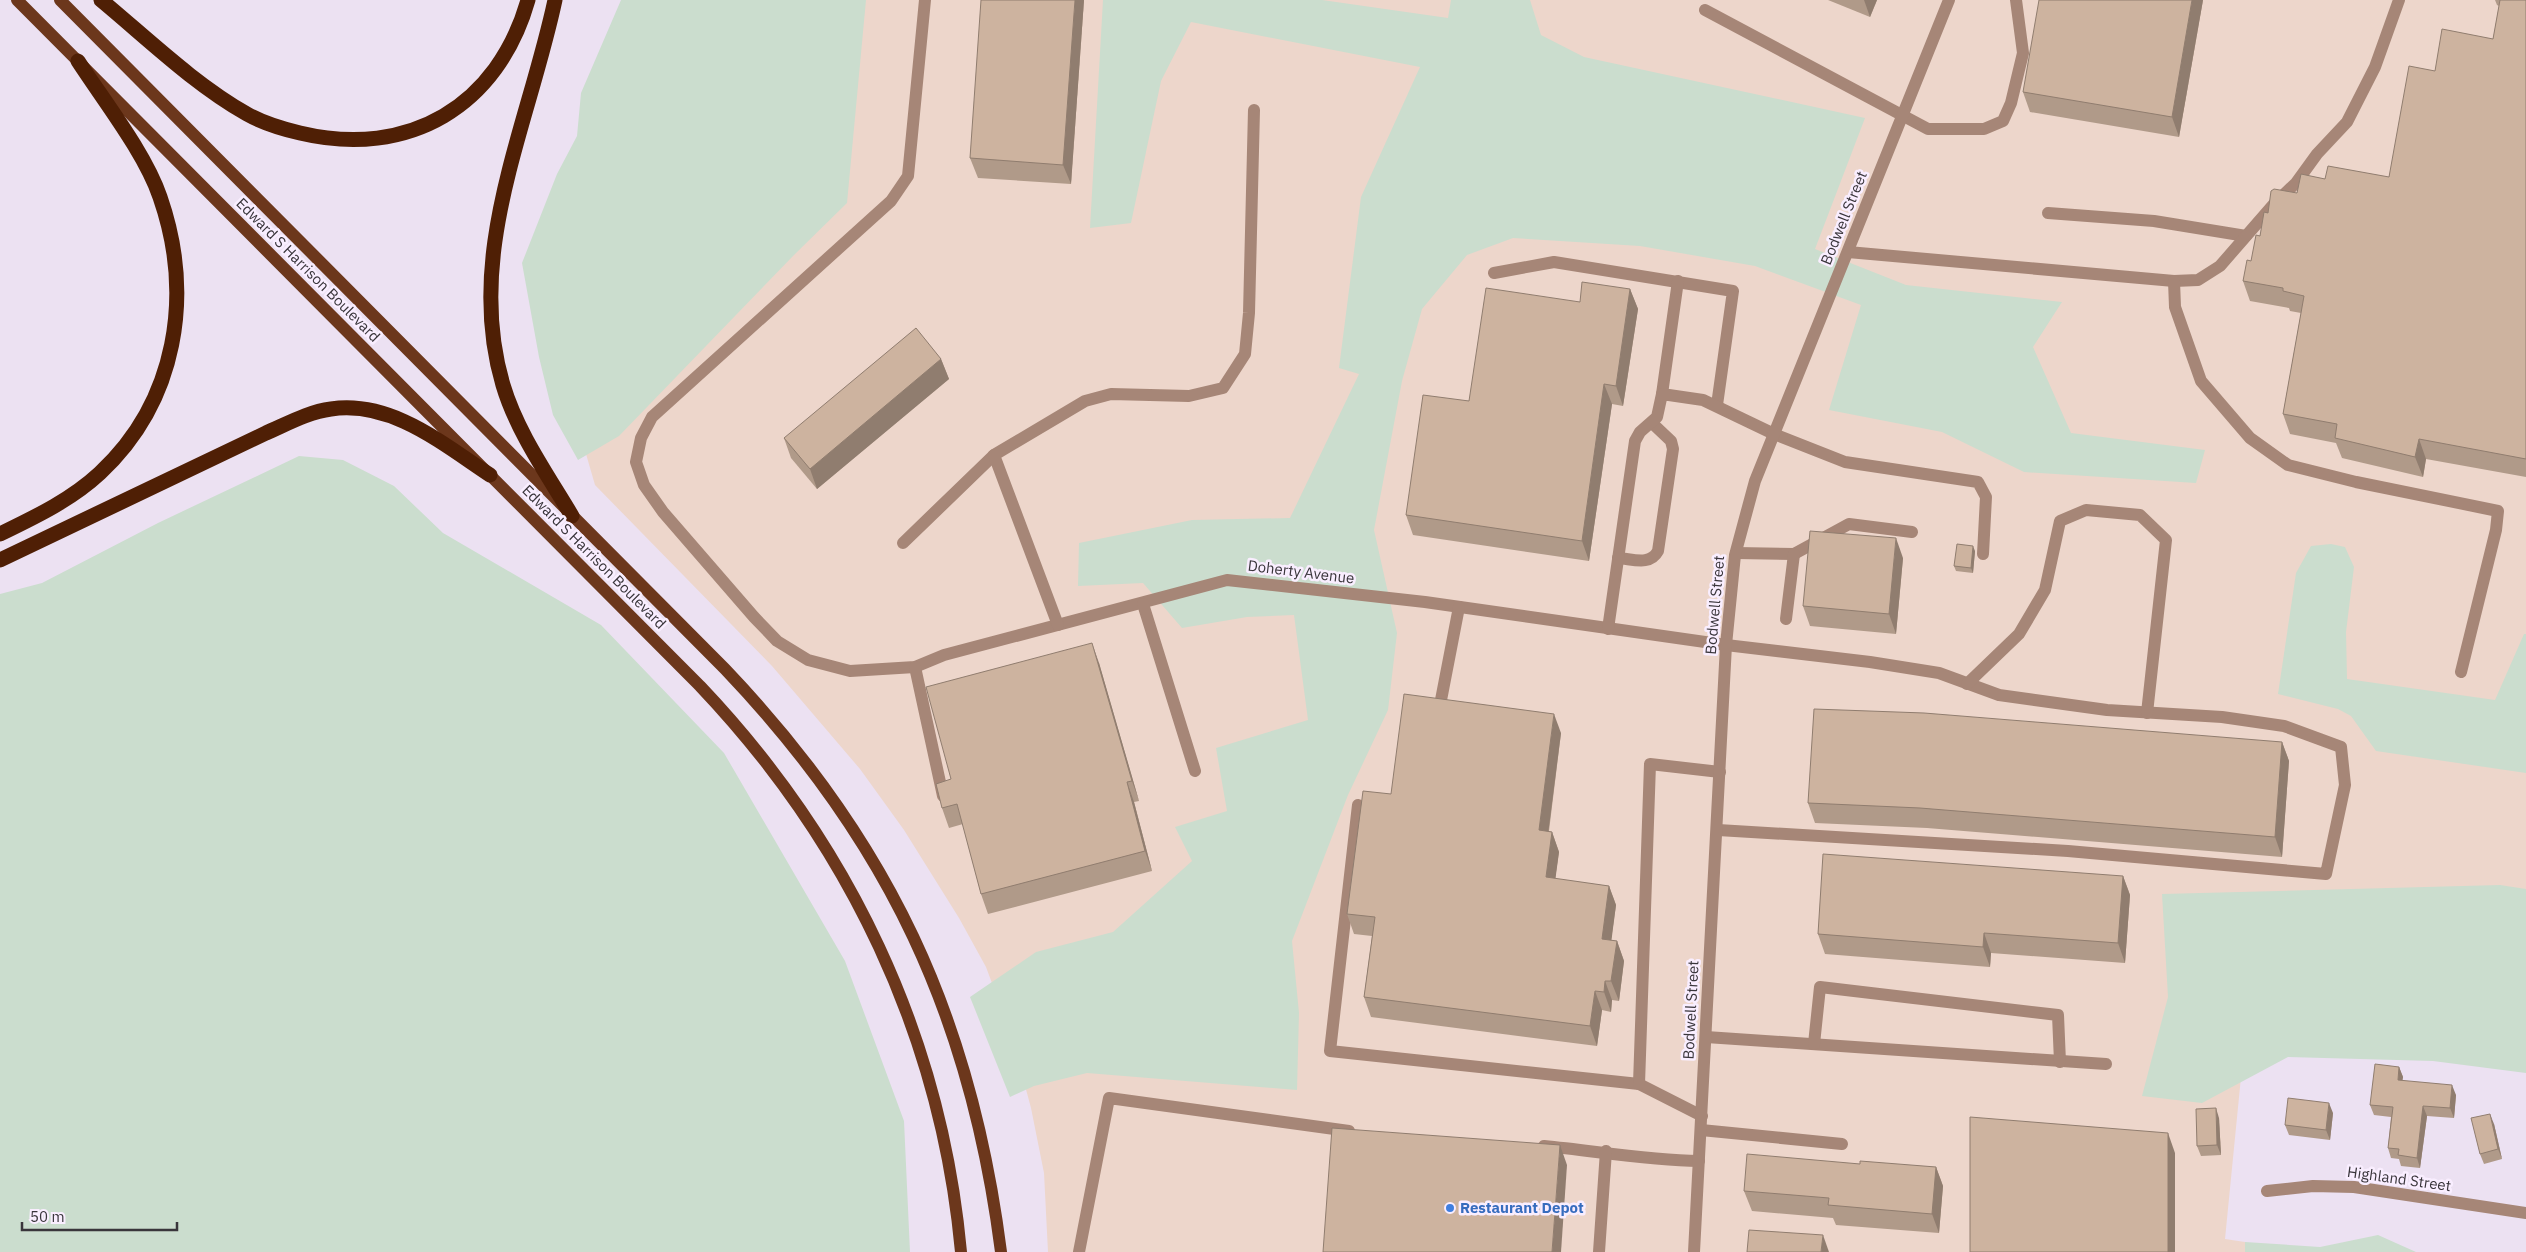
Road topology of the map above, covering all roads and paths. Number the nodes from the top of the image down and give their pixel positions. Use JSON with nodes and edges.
{"nodes":[{"id":1,"x":17,"y":0,"type":"edge"},
{"id":2,"x":60,"y":0,"type":"edge"},
{"id":3,"x":101,"y":0,"type":"edge"},
{"id":4,"x":528,"y":0,"type":"edge"},
{"id":5,"x":555,"y":0,"type":"edge"},
{"id":6,"x":925,"y":0,"type":"edge"},
{"id":7,"x":1949,"y":0,"type":"edge"},
{"id":8,"x":2016,"y":0,"type":"edge"},
{"id":9,"x":2399,"y":0,"type":"edge"},
{"id":10,"x":1705,"y":10,"type":"dead end"},
{"id":11,"x":78,"y":61,"type":"junction"},
{"id":12,"x":1254,"y":110,"type":"dead end"},
{"id":13,"x":1903,"y":115,"type":"junction"},
{"id":14,"x":2048,"y":213,"type":"dead end"},
{"id":15,"x":2246,"y":236,"type":"junction"},
{"id":16,"x":1848,"y":252,"type":"junction"},
{"id":17,"x":1494,"y":274,"type":"dead end"},
{"id":18,"x":1678,"y":281,"type":"junction"},
{"id":19,"x":2174,"y":281,"type":"junction"},
{"id":20,"x":1662,"y":394,"type":"junction"},
{"id":21,"x":1717,"y":405,"type":"junction"},
{"id":22,"x":1652,"y":423,"type":"junction"},
{"id":23,"x":1774,"y":434,"type":"junction"},
{"id":24,"x":994,"y":456,"type":"junction"},
{"id":25,"x":490,"y":475,"type":"junction"},
{"id":26,"x":572,"y":516,"type":"junction"},
{"id":27,"x":1912,"y":532,"type":"dead end"},
{"id":28,"x":0,"y":534,"type":"edge"},
{"id":29,"x":903,"y":543,"type":"dead end"},
{"id":30,"x":1736,"y":553,"type":"junction"},
{"id":31,"x":1794,"y":554,"type":"junction"},
{"id":32,"x":1983,"y":554,"type":"dead end"},
{"id":33,"x":1618,"y":558,"type":"junction"},
{"id":34,"x":0,"y":560,"type":"edge"},
{"id":35,"x":1143,"y":604,"type":"junction"},
{"id":36,"x":1460,"y":608,"type":"junction"},
{"id":37,"x":1786,"y":618,"type":"dead end"},
{"id":38,"x":1058,"y":625,"type":"junction"},
{"id":39,"x":1608,"y":629,"type":"junction"},
{"id":40,"x":1726,"y":645,"type":"junction"},
{"id":41,"x":915,"y":667,"type":"junction"},
{"id":42,"x":2461,"y":672,"type":"dead end"},
{"id":43,"x":1967,"y":684,"type":"junction"},
{"id":44,"x":1441,"y":700,"type":"edge"},
{"id":45,"x":2147,"y":713,"type":"junction"},
{"id":46,"x":1195,"y":771,"type":"dead end"},
{"id":47,"x":1720,"y":772,"type":"junction"},
{"id":48,"x":943,"y":796,"type":"edge"},
{"id":49,"x":1358,"y":805,"type":"dead end"},
{"id":50,"x":1718,"y":830,"type":"junction"},
{"id":51,"x":1706,"y":1037,"type":"junction"},
{"id":52,"x":1814,"y":1044,"type":"junction"},
{"id":53,"x":2060,"y":1062,"type":"junction"},
{"id":54,"x":2106,"y":1064,"type":"dead end"},
{"id":55,"x":1639,"y":1084,"type":"junction"},
{"id":56,"x":1702,"y":1116,"type":"junction"},
{"id":57,"x":1701,"y":1130,"type":"junction"},
{"id":58,"x":1362,"y":1132,"type":"edge"},
{"id":59,"x":1842,"y":1144,"type":"dead end"},
{"id":60,"x":1528,"y":1145,"type":"edge"},
{"id":61,"x":1606,"y":1151,"type":"junction"},
{"id":62,"x":1699,"y":1161,"type":"junction"},
{"id":63,"x":2267,"y":1191,"type":"dead end"},
{"id":64,"x":2526,"y":1213,"type":"edge"},
{"id":65,"x":961,"y":1252,"type":"edge"},
{"id":66,"x":1001,"y":1252,"type":"edge"},
{"id":67,"x":1079,"y":1252,"type":"edge"},
{"id":68,"x":1599,"y":1252,"type":"edge"},
{"id":69,"x":1694,"y":1252,"type":"edge"}],
"edges":[{"from":1,"to":11,"type":"main road","name":"Edward S Harrison Boulevard"},
{"from":2,"to":26,"type":"main road","name":"Edward S Harrison Boulevard"},
{"from":3,"to":4,"type":"highway"},
{"from":5,"to":26,"type":"highway"},
{"from":6,"to":41,"type":"street","name":"Doherty Avenue"},
{"from":7,"to":13,"type":"street","name":"Bodwell Street"},
{"from":8,"to":13,"type":"street"},
{"from":9,"to":15,"type":"street"},
{"from":10,"to":13,"type":"street"},
{"from":11,"to":25,"type":"main road","name":"Edward S Harrison Boulevard"},
{"from":11,"to":28,"type":"highway"},
{"from":12,"to":24,"type":"street"},
{"from":13,"to":16,"type":"street","name":"Bodwell Street"},
{"from":14,"to":15,"type":"street"},
{"from":15,"to":19,"type":"street"},
{"from":16,"to":19,"type":"street"},
{"from":16,"to":23,"type":"street","name":"Bodwell Street"},
{"from":17,"to":18,"type":"street"},
{"from":18,"to":20,"type":"street"},
{"from":18,"to":21,"type":"street"},
{"from":19,"to":42,"type":"street"},
{"from":20,"to":21,"type":"street"},
{"from":20,"to":22,"type":"street"},
{"from":21,"to":23,"type":"street"},
{"from":22,"to":33,"type":"street"},
{"from":22,"to":33,"type":"street"},
{"from":23,"to":30,"type":"street","name":"Bodwell Street"},
{"from":23,"to":32,"type":"street"},
{"from":24,"to":29,"type":"street"},
{"from":24,"to":38,"type":"street"},
{"from":25,"to":34,"type":"highway"},
{"from":25,"to":65,"type":"main road","name":"Edward S Harrison Boulevard"},
{"from":26,"to":66,"type":"main road","name":"Edward S Harrison Boulevard"},
{"from":27,"to":31,"type":"street"},
{"from":30,"to":31,"type":"street"},
{"from":30,"to":40,"type":"street","name":"Bodwell Street"},
{"from":31,"to":37,"type":"street"},
{"from":33,"to":39,"type":"street"},
{"from":35,"to":36,"type":"street","name":"Doherty Avenue"},
{"from":35,"to":38,"type":"street","name":"Doherty Avenue"},
{"from":35,"to":46,"type":"street"},
{"from":36,"to":39,"type":"street","name":"Doherty Avenue"},
{"from":36,"to":44,"type":"street"},
{"from":38,"to":41,"type":"street","name":"Doherty Avenue"},
{"from":39,"to":40,"type":"street","name":"Doherty Avenue"},
{"from":40,"to":43,"type":"street","name":"Doherty Avenue"},
{"from":40,"to":47,"type":"street","name":"Bodwell Street"},
{"from":41,"to":48,"type":"street"},
{"from":43,"to":45,"type":"street","name":"Doherty Avenue"},
{"from":43,"to":45,"type":"street"},
{"from":45,"to":50,"type":"street","name":"Doherty Avenue"},
{"from":47,"to":50,"type":"street","name":"Bodwell Street"},
{"from":47,"to":55,"type":"street"},
{"from":49,"to":55,"type":"street"},
{"from":50,"to":51,"type":"street","name":"Bodwell Street"},
{"from":51,"to":52,"type":"street"},
{"from":51,"to":56,"type":"street","name":"Bodwell Street"},
{"from":52,"to":53,"type":"street"},
{"from":52,"to":53,"type":"street"},
{"from":53,"to":54,"type":"street"},
{"from":55,"to":56,"type":"street"},
{"from":56,"to":57,"type":"street","name":"Bodwell Street"},
{"from":57,"to":59,"type":"street"},
{"from":57,"to":62,"type":"street","name":"Bodwell Street"},
{"from":58,"to":67,"type":"street"},
{"from":60,"to":61,"type":"street"},
{"from":61,"to":62,"type":"street"},
{"from":61,"to":68,"type":"street"},
{"from":62,"to":69,"type":"street","name":"Bodwell Street"},
{"from":63,"to":64,"type":"street","name":"Highland Street"}]}
